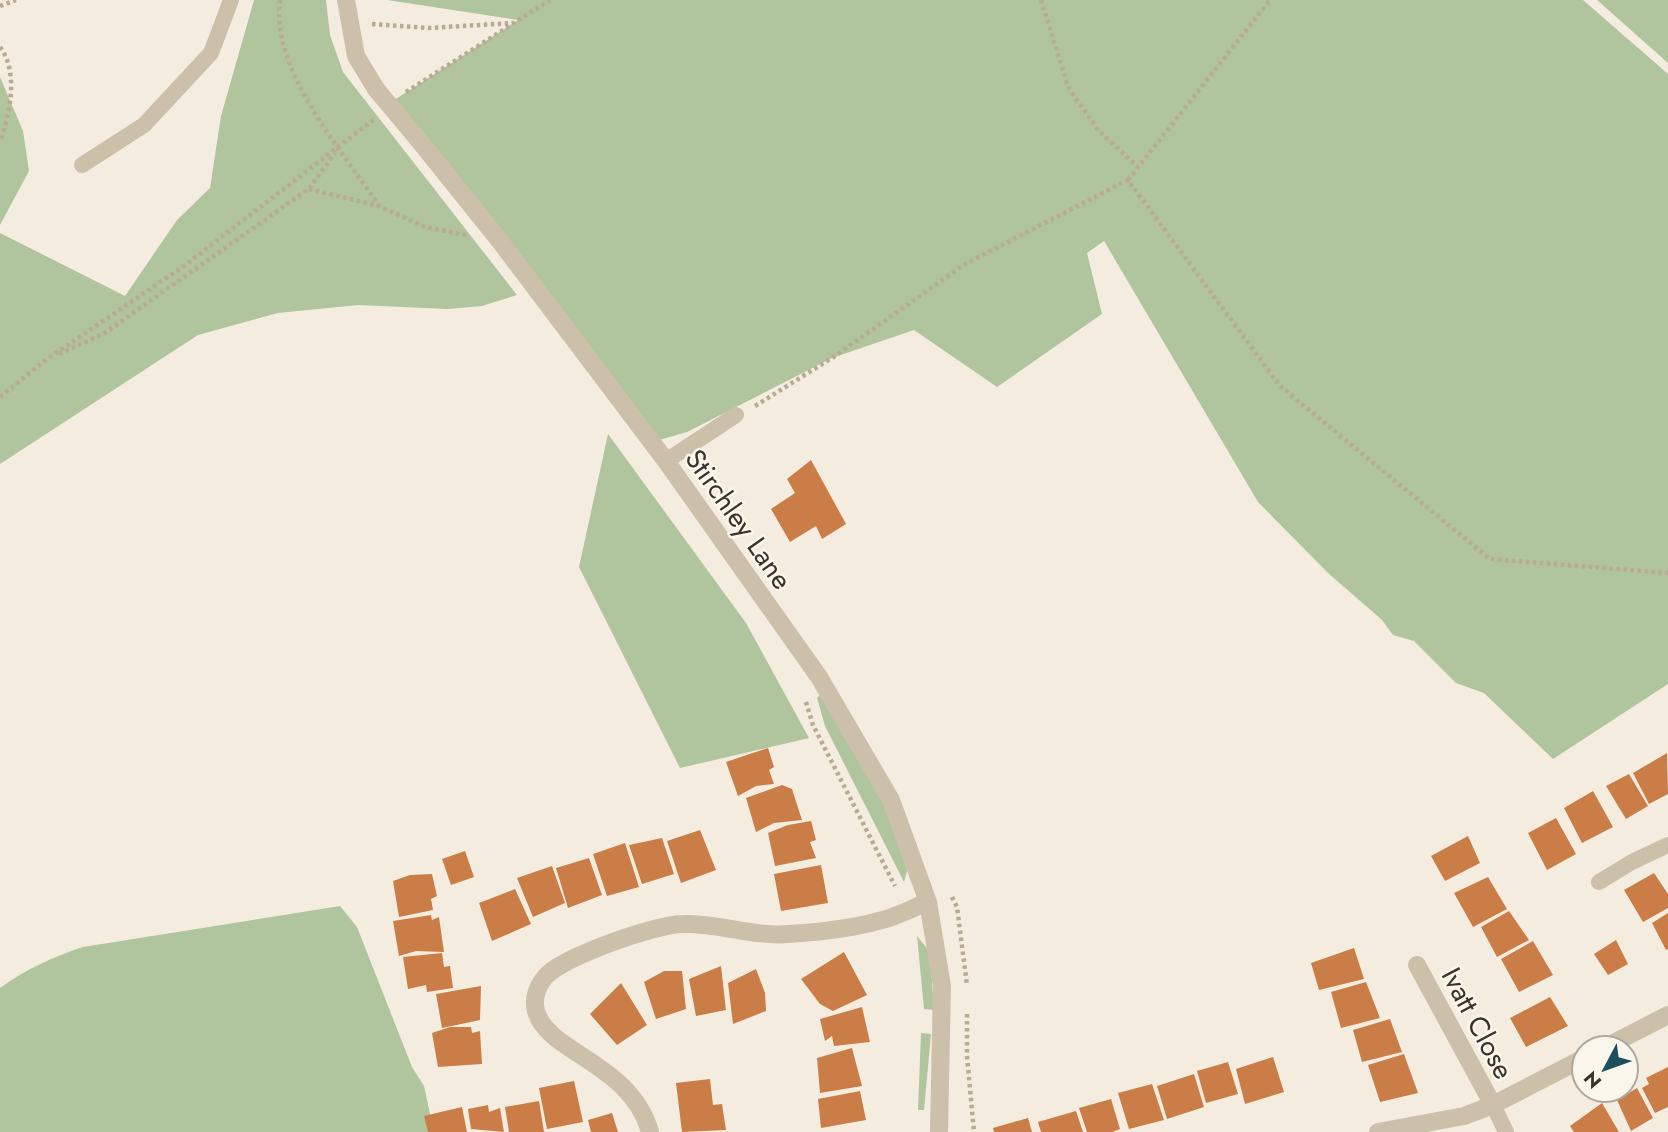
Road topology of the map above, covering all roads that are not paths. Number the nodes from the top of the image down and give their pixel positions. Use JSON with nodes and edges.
{"nodes":[{"id":1,"x":231,"y":0,"type":"edge"},
{"id":2,"x":346,"y":0,"type":"edge"},
{"id":3,"x":82,"y":164,"type":"dead end"},
{"id":4,"x":736,"y":415,"type":"road end"},
{"id":5,"x":666,"y":461,"type":"junction"},
{"id":6,"x":1668,"y":845,"type":"edge"},
{"id":7,"x":1600,"y":883,"type":"dead end"},
{"id":8,"x":928,"y":902,"type":"junction"},
{"id":9,"x":1417,"y":965,"type":"dead end"},
{"id":10,"x":1668,"y":1015,"type":"edge"},
{"id":11,"x":1631,"y":1034,"type":"edge"},
{"id":12,"x":1570,"y":1065,"type":"edge"},
{"id":13,"x":1493,"y":1105,"type":"junction"},
{"id":14,"x":650,"y":1132,"type":"edge"},
{"id":15,"x":939,"y":1132,"type":"edge"},
{"id":16,"x":1378,"y":1132,"type":"edge"},
{"id":17,"x":1506,"y":1132,"type":"edge"}],
"edges":[{"from":1,"to":3,"type":"lane"},
{"from":2,"to":5,"type":"street","name":"Stirchley Lane","bridge":true},
{"from":4,"to":5,"type":"lane"},
{"from":5,"to":8,"type":"street","name":"Stirchley Lane"},
{"from":6,"to":7,"type":"lane"},
{"from":8,"to":14,"type":"street"},
{"from":8,"to":15,"type":"street","name":"Stirchley Lane"},
{"from":9,"to":13,"type":"street","name":"Ivatt Close"},
{"from":10,"to":11,"type":"street"},
{"from":12,"to":13,"type":"street"},
{"from":13,"to":16,"type":"street"},
{"from":13,"to":17,"type":"lane"}]}
